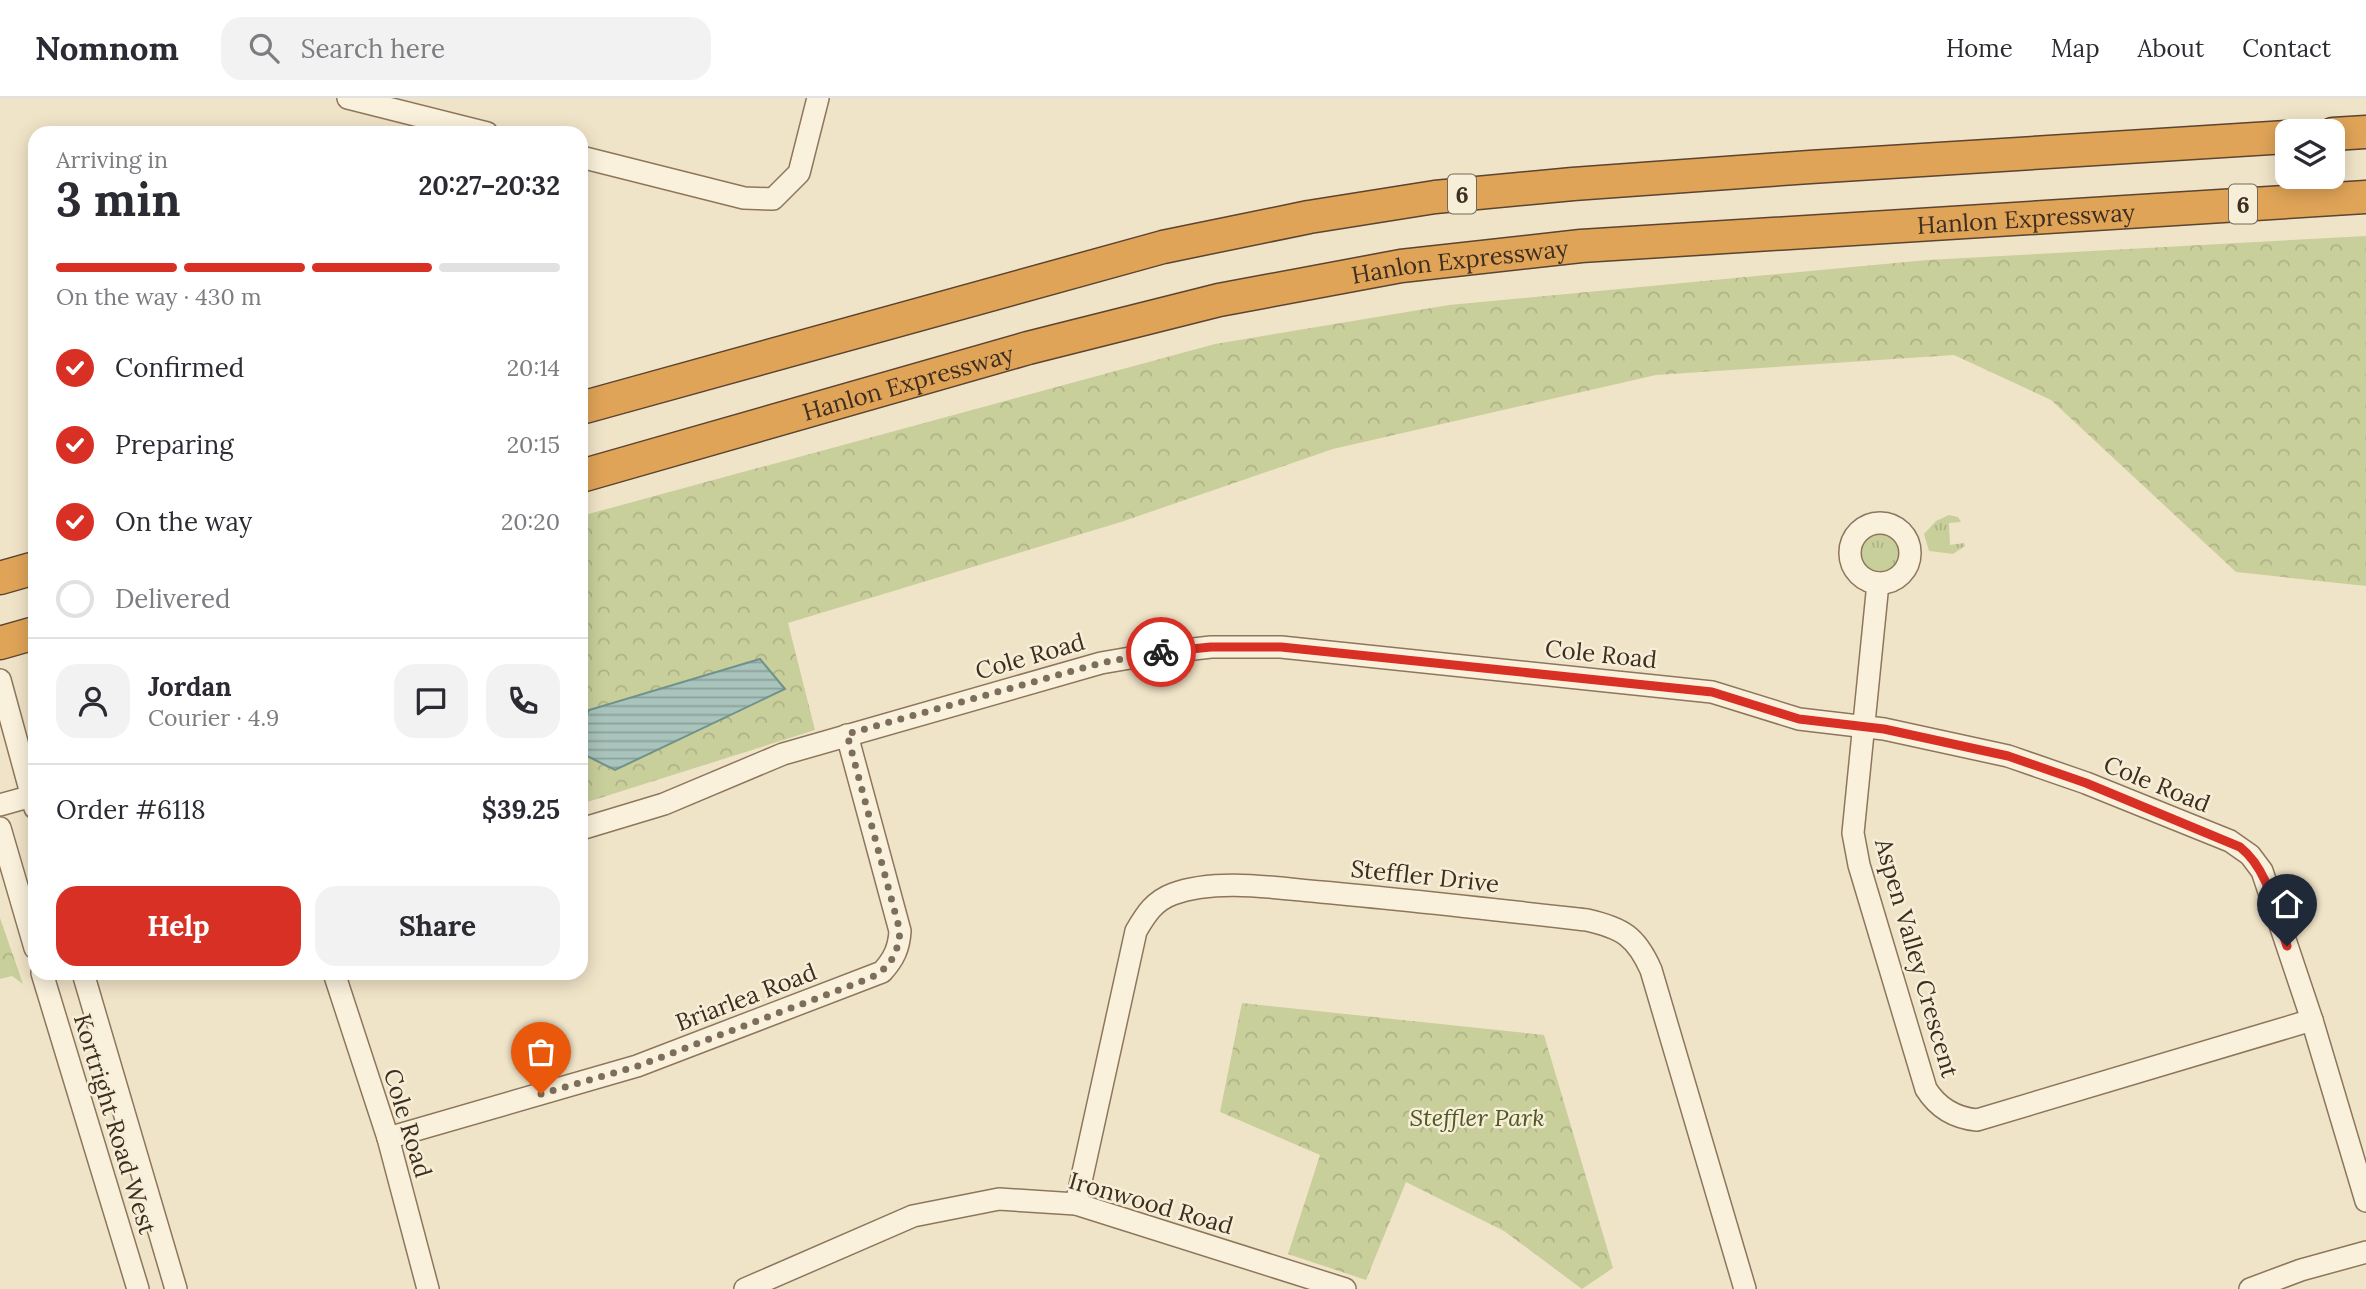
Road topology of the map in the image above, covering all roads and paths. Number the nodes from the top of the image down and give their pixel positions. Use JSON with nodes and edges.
{"nodes":[{"id":1,"x":348,"y":98,"type":"edge"},
{"id":2,"x":818,"y":98,"type":"edge"},
{"id":3,"x":459,"y":126,"type":"edge"},
{"id":4,"x":2366,"y":132,"type":"edge"},
{"id":5,"x":2345,"y":133,"type":"edge"},
{"id":6,"x":2275,"y":138,"type":"edge"},
{"id":7,"x":588,"y":159,"type":"edge"},
{"id":8,"x":2366,"y":197,"type":"edge"},
{"id":9,"x":588,"y":406,"type":"edge"},
{"id":10,"x":588,"y":474,"type":"edge"},
{"id":11,"x":28,"y":570,"type":"edge"},
{"id":12,"x":0,"y":578,"type":"edge"},
{"id":13,"x":1878,"y":583,"type":"dead end"},
{"id":14,"x":28,"y":635,"type":"edge"},
{"id":15,"x":0,"y":643,"type":"edge"},
{"id":16,"x":0,"y":681,"type":"edge"},
{"id":17,"x":1863,"y":726,"type":"junction"},
{"id":18,"x":847,"y":734,"type":"junction"},
{"id":19,"x":28,"y":784,"type":"edge"},
{"id":20,"x":28,"y":802,"type":"edge"},
{"id":21,"x":0,"y":805,"type":"edge"},
{"id":22,"x":588,"y":826,"type":"edge"},
{"id":23,"x":0,"y":828,"type":"edge"},
{"id":24,"x":28,"y":924,"type":"edge"},
{"id":25,"x":44,"y":980,"type":"edge"},
{"id":26,"x":85,"y":980,"type":"edge"},
{"id":27,"x":336,"y":980,"type":"edge"},
{"id":28,"x":2312,"y":1020,"type":"junction"},
{"id":29,"x":388,"y":1138,"type":"junction"},
{"id":30,"x":2366,"y":1201,"type":"edge"},
{"id":31,"x":1076,"y":1203,"type":"junction"},
{"id":32,"x":2366,"y":1252,"type":"edge"},
{"id":33,"x":138,"y":1289,"type":"edge"},
{"id":34,"x":176,"y":1289,"type":"edge"},
{"id":35,"x":428,"y":1289,"type":"edge"},
{"id":36,"x":745,"y":1289,"type":"edge"},
{"id":37,"x":1345,"y":1289,"type":"edge"},
{"id":38,"x":1745,"y":1289,"type":"edge"},
{"id":39,"x":2250,"y":1289,"type":"edge"}],
"edges":[{"from":1,"to":3,"type":"street"},
{"from":2,"to":7,"type":"street"},
{"from":4,"to":5,"type":"highway"},
{"from":6,"to":9,"type":"highway","number":"6"},
{"from":8,"to":10,"type":"highway","name":"Hanlon Expressway","number":"6"},
{"from":11,"to":12,"type":"highway"},
{"from":13,"to":17,"type":"street","name":"Aspen Valley Crescent"},
{"from":14,"to":15,"type":"highway"},
{"from":16,"to":19,"type":"street"},
{"from":17,"to":18,"type":"street","name":"Cole Road"},
{"from":17,"to":28,"type":"street","name":"Cole Road"},
{"from":17,"to":28,"type":"street","name":"Aspen Valley Crescent"},
{"from":18,"to":22,"type":"street","name":"Cole Road"},
{"from":18,"to":29,"type":"street","name":"Briarlea Road"},
{"from":20,"to":21,"type":"street"},
{"from":23,"to":24,"type":"street"},
{"from":25,"to":33,"type":"street","name":"Kortright Road West"},
{"from":26,"to":34,"type":"street","name":"Kortright Road West"},
{"from":27,"to":29,"type":"street","name":"Cole Road"},
{"from":28,"to":30,"type":"street","name":"Cole Road"},
{"from":29,"to":35,"type":"street","name":"Cole Road"},
{"from":31,"to":36,"type":"street","name":"Ironwood Road"},
{"from":31,"to":37,"type":"street","name":"Ironwood Road"},
{"from":31,"to":38,"type":"street","name":"Steffler Drive"},
{"from":32,"to":39,"type":"street"}]}
